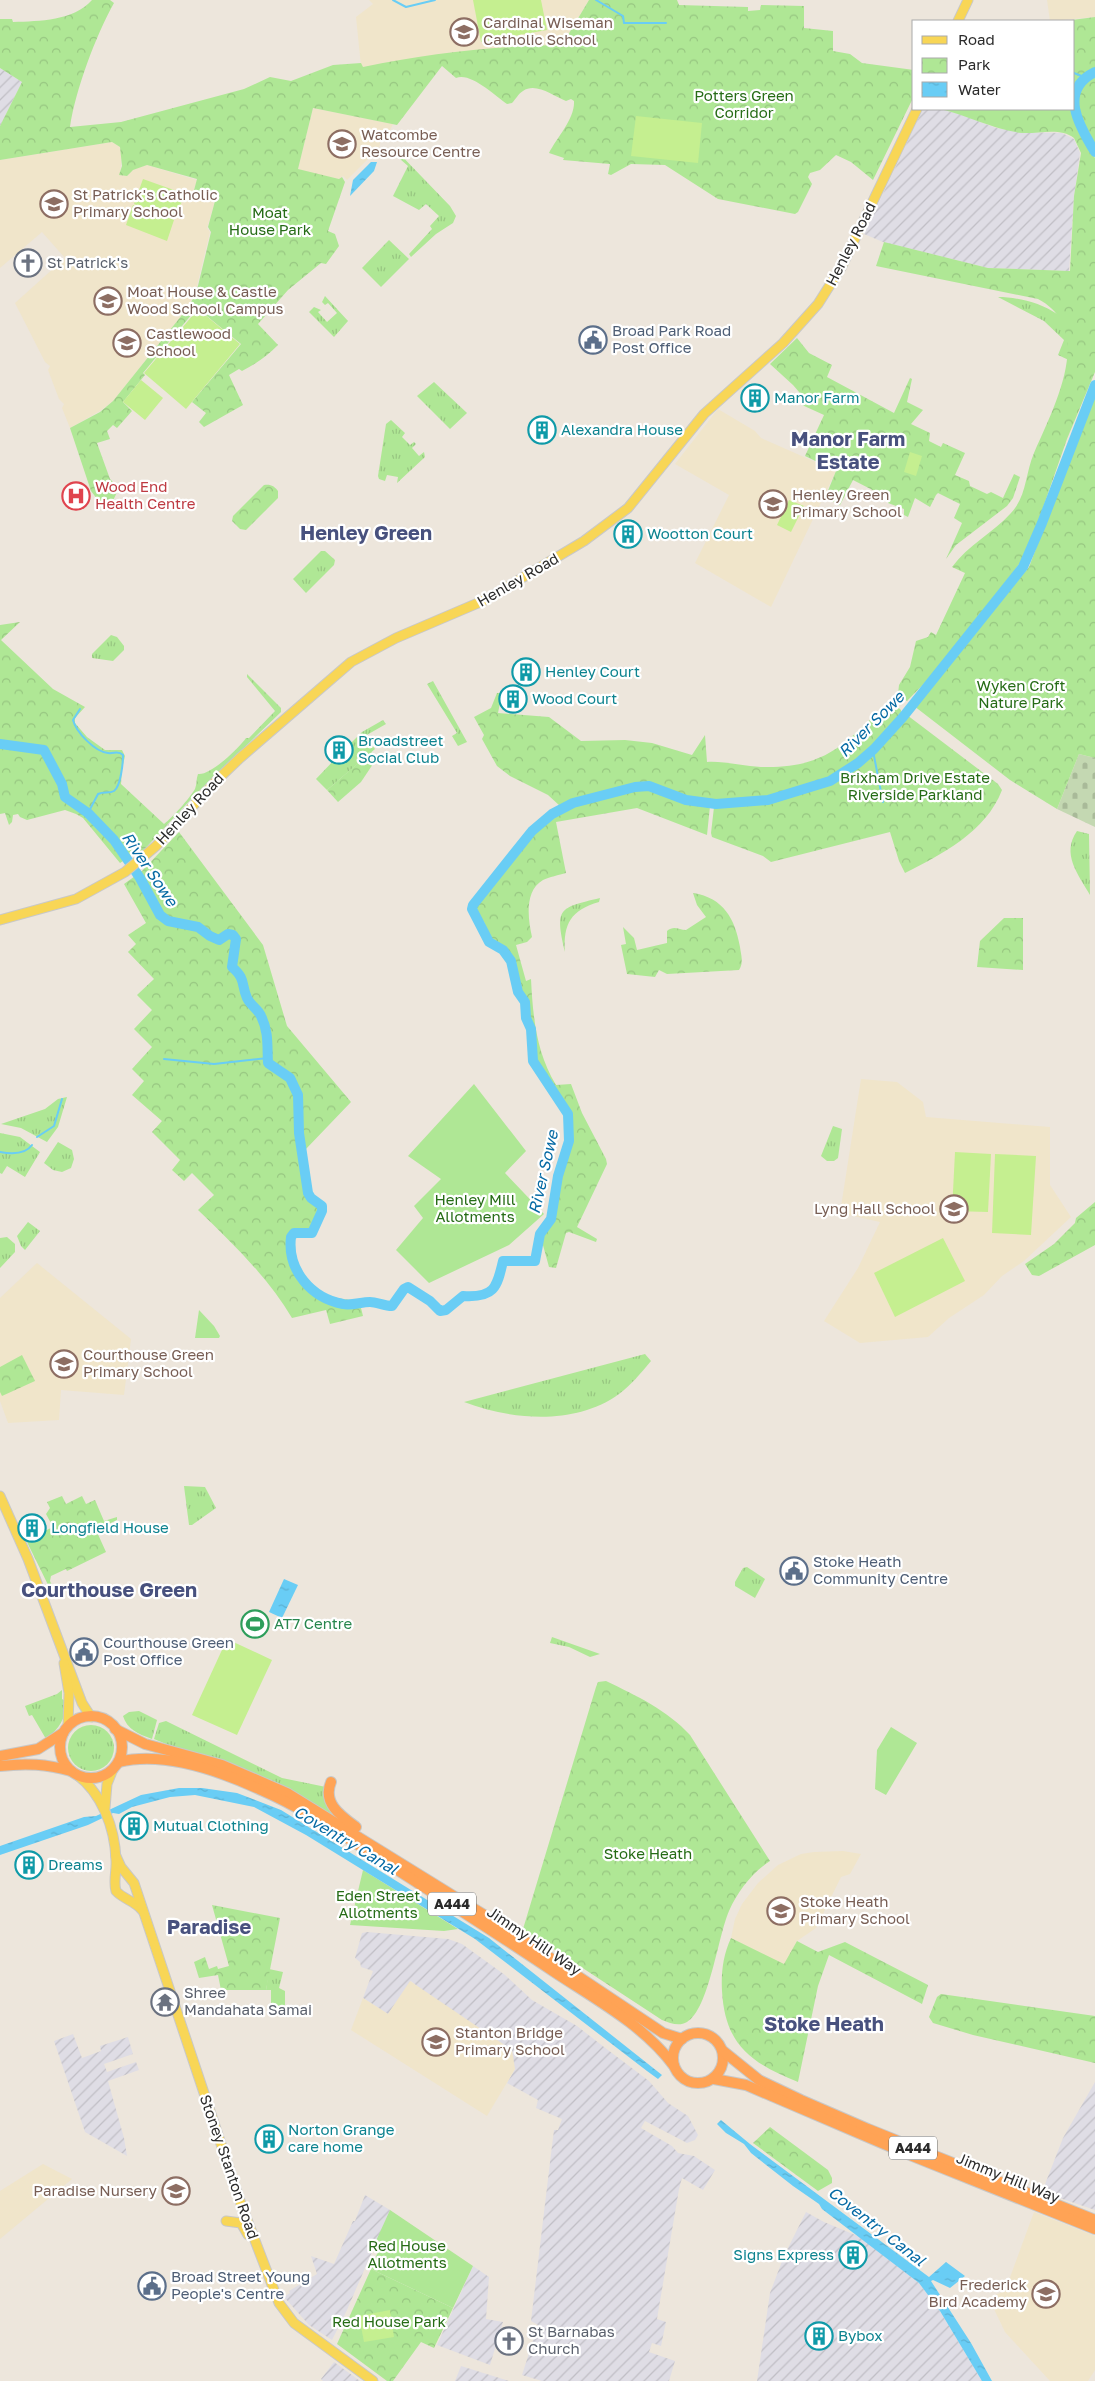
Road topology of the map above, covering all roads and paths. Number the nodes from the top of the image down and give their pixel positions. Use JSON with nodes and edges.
{"nodes":[{"id":1,"x":968,"y":0,"type":"edge"},
{"id":2,"x":958,"y":20,"type":"edge"},
{"id":3,"x":917,"y":110,"type":"edge"},
{"id":4,"x":0,"y":920,"type":"edge"},
{"id":5,"x":0,"y":1496,"type":"edge"},
{"id":6,"x":63,"y":1650,"type":"junction"},
{"id":7,"x":90,"y":1717,"type":"junction"},
{"id":8,"x":115,"y":1729,"type":"junction"},
{"id":9,"x":66,"y":1730,"type":"junction"},
{"id":10,"x":0,"y":1756,"type":"edge"},
{"id":11,"x":0,"y":1766,"type":"edge"},
{"id":12,"x":116,"y":1766,"type":"junction"},
{"id":13,"x":74,"y":1773,"type":"junction"},
{"id":14,"x":331,"y":1782,"type":"dead end"},
{"id":15,"x":104,"y":1809,"type":"junction"},
{"id":16,"x":116,"y":1856,"type":"junction"},
{"id":17,"x":396,"y":1859,"type":"junction"},
{"id":18,"x":127,"y":1876,"type":"junction"},
{"id":19,"x":116,"y":1880,"type":"junction"},
{"id":20,"x":135,"y":1887,"type":"junction"},
{"id":21,"x":125,"y":1896,"type":"junction"},
{"id":22,"x":144,"y":1912,"type":"junction"},
{"id":23,"x":677,"y":2038,"type":"junction"},
{"id":24,"x":723,"y":2051,"type":"junction"},
{"id":25,"x":673,"y":2064,"type":"junction"},
{"id":26,"x":714,"y":2079,"type":"junction"},
{"id":27,"x":1095,"y":2220,"type":"edge"},
{"id":28,"x":226,"y":2221,"type":"dead end"},
{"id":29,"x":1095,"y":2229,"type":"edge"},
{"id":30,"x":257,"y":2248,"type":"junction"},
{"id":31,"x":373,"y":2381,"type":"edge"}],
"edges":[{"from":1,"to":2,"type":"main road"},
{"from":3,"to":4,"type":"main road","name":"Henley Road"},
{"from":5,"to":6,"type":"main road"},
{"from":6,"to":7,"type":"main road"},
{"from":6,"to":9,"type":"main road"},
{"from":7,"to":8,"type":"highway"},
{"from":7,"to":9,"type":"highway"},
{"from":8,"to":12,"type":"highway"},
{"from":8,"to":17,"type":"highway","name":"Jimmy Hill Way","number":"A444"},
{"from":9,"to":10,"type":"highway"},
{"from":9,"to":13,"type":"highway"},
{"from":11,"to":13,"type":"highway"},
{"from":12,"to":13,"type":"highway"},
{"from":12,"to":15,"type":"main road"},
{"from":12,"to":25,"type":"highway","name":"Jimmy Hill Way","number":"A444"},
{"from":13,"to":15,"type":"main road"},
{"from":14,"to":17,"type":"highway"},
{"from":15,"to":16,"type":"main road"},
{"from":16,"to":18,"type":"main road"},
{"from":16,"to":19,"type":"main road"},
{"from":17,"to":23,"type":"highway","name":"Jimmy Hill Way","number":"A444"},
{"from":18,"to":19,"type":"main road"},
{"from":18,"to":20,"type":"main road"},
{"from":19,"to":21,"type":"main road"},
{"from":20,"to":21,"type":"main road"},
{"from":20,"to":22,"type":"main road","name":"Stoney Stanton Road"},
{"from":21,"to":22,"type":"main road"},
{"from":22,"to":30,"type":"main road","name":"Stoney Stanton Road"},
{"from":23,"to":24,"type":"highway"},
{"from":23,"to":25,"type":"highway"},
{"from":24,"to":26,"type":"highway"},
{"from":24,"to":27,"type":"highway","name":"Jimmy Hill Way","number":"A444"},
{"from":25,"to":26,"type":"highway"},
{"from":26,"to":29,"type":"highway","name":"Jimmy Hill Way","number":"A444"},
{"from":28,"to":30,"type":"main road"},
{"from":30,"to":31,"type":"main road","name":"Stoney Stanton Road"}]}
